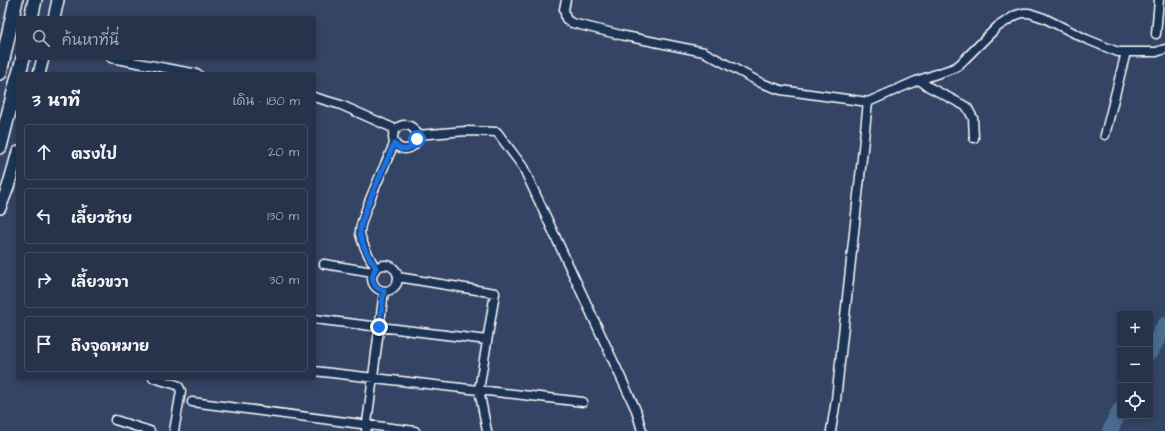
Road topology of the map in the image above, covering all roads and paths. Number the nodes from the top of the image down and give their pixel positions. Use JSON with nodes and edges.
{"nodes":[{"id":1,"x":16,"y":0,"type":"edge"},
{"id":2,"x":35,"y":0,"type":"edge"},
{"id":3,"x":51,"y":0,"type":"edge"},
{"id":4,"x":58,"y":0,"type":"edge"},
{"id":5,"x":566,"y":0,"type":"edge"},
{"id":6,"x":1159,"y":0,"type":"edge"},
{"id":7,"x":32,"y":16,"type":"edge"},
{"id":8,"x":48,"y":16,"type":"edge"},
{"id":9,"x":54,"y":16,"type":"edge"},
{"id":10,"x":1156,"y":34,"type":"dead end"},
{"id":11,"x":1165,"y":49,"type":"edge"},
{"id":12,"x":1126,"y":52,"type":"junction"},
{"id":13,"x":22,"y":60,"type":"edge"},
{"id":14,"x":121,"y":60,"type":"edge"},
{"id":15,"x":19,"y":72,"type":"edge"},
{"id":16,"x":187,"y":72,"type":"edge"},
{"id":17,"x":0,"y":73,"type":"edge"},
{"id":18,"x":919,"y":80,"type":"junction"},
{"id":19,"x":16,"y":83,"type":"edge"},
{"id":20,"x":316,"y":98,"type":"edge"},
{"id":21,"x":868,"y":102,"type":"junction"},
{"id":22,"x":395,"y":129,"type":"junction"},
{"id":23,"x":417,"y":135,"type":"junction"},
{"id":24,"x":1105,"y":135,"type":"dead end"},
{"id":25,"x":974,"y":138,"type":"dead end"},
{"id":26,"x":394,"y":144,"type":"junction"},
{"id":27,"x":0,"y":147,"type":"edge"},
{"id":28,"x":16,"y":159,"type":"edge"},
{"id":29,"x":0,"y":208,"type":"edge"},
{"id":30,"x":324,"y":264,"type":"dead end"},
{"id":31,"x":374,"y":270,"type":"junction"},
{"id":32,"x":398,"y":277,"type":"junction"},
{"id":33,"x":384,"y":291,"type":"junction"},
{"id":34,"x":316,"y":319,"type":"edge"},
{"id":35,"x":379,"y":327,"type":"junction"},
{"id":36,"x":487,"y":340,"type":"junction"},
{"id":37,"x":316,"y":371,"type":"edge"},
{"id":38,"x":373,"y":378,"type":"junction"},
{"id":39,"x":160,"y":380,"type":"edge"},
{"id":40,"x":479,"y":390,"type":"junction"},
{"id":41,"x":192,"y":402,"type":"dead end"},
{"id":42,"x":583,"y":402,"type":"dead end"},
{"id":43,"x":115,"y":420,"type":"dead end"},
{"id":44,"x":367,"y":428,"type":"edge"},
{"id":45,"x":150,"y":431,"type":"edge"},
{"id":46,"x":174,"y":431,"type":"edge"},
{"id":47,"x":415,"y":431,"type":"edge"},
{"id":48,"x":487,"y":431,"type":"edge"},
{"id":49,"x":642,"y":431,"type":"edge"},
{"id":50,"x":831,"y":431,"type":"edge"}],
"edges":[{"from":1,"to":17,"type":"main road"},
{"from":2,"to":7,"type":"main road"},
{"from":3,"to":8,"type":"main road"},
{"from":4,"to":9,"type":"main road"},
{"from":5,"to":21,"type":"street"},
{"from":6,"to":10,"type":"street"},
{"from":11,"to":12,"type":"street"},
{"from":12,"to":18,"type":"street"},
{"from":12,"to":24,"type":"street"},
{"from":13,"to":15,"type":"main road"},
{"from":14,"to":16,"type":"street"},
{"from":18,"to":21,"type":"street"},
{"from":18,"to":25,"type":"street"},
{"from":19,"to":27,"type":"main road"},
{"from":20,"to":22,"type":"street"},
{"from":21,"to":50,"type":"street"},
{"from":22,"to":23,"type":"street"},
{"from":22,"to":26,"type":"street"},
{"from":23,"to":26,"type":"street"},
{"from":23,"to":49,"type":"street"},
{"from":26,"to":31,"type":"street"},
{"from":28,"to":29,"type":"main road"},
{"from":30,"to":31,"type":"street"},
{"from":31,"to":32,"type":"street"},
{"from":31,"to":33,"type":"street"},
{"from":32,"to":33,"type":"street"},
{"from":32,"to":36,"type":"street"},
{"from":33,"to":35,"type":"street"},
{"from":34,"to":35,"type":"street"},
{"from":35,"to":36,"type":"street"},
{"from":35,"to":38,"type":"street"},
{"from":36,"to":40,"type":"street"},
{"from":37,"to":38,"type":"street"},
{"from":38,"to":40,"type":"street"},
{"from":38,"to":44,"type":"street"},
{"from":39,"to":46,"type":"street"},
{"from":40,"to":42,"type":"street"},
{"from":40,"to":48,"type":"street"},
{"from":41,"to":44,"type":"street"},
{"from":43,"to":45,"type":"street"},
{"from":44,"to":47,"type":"street"}]}
